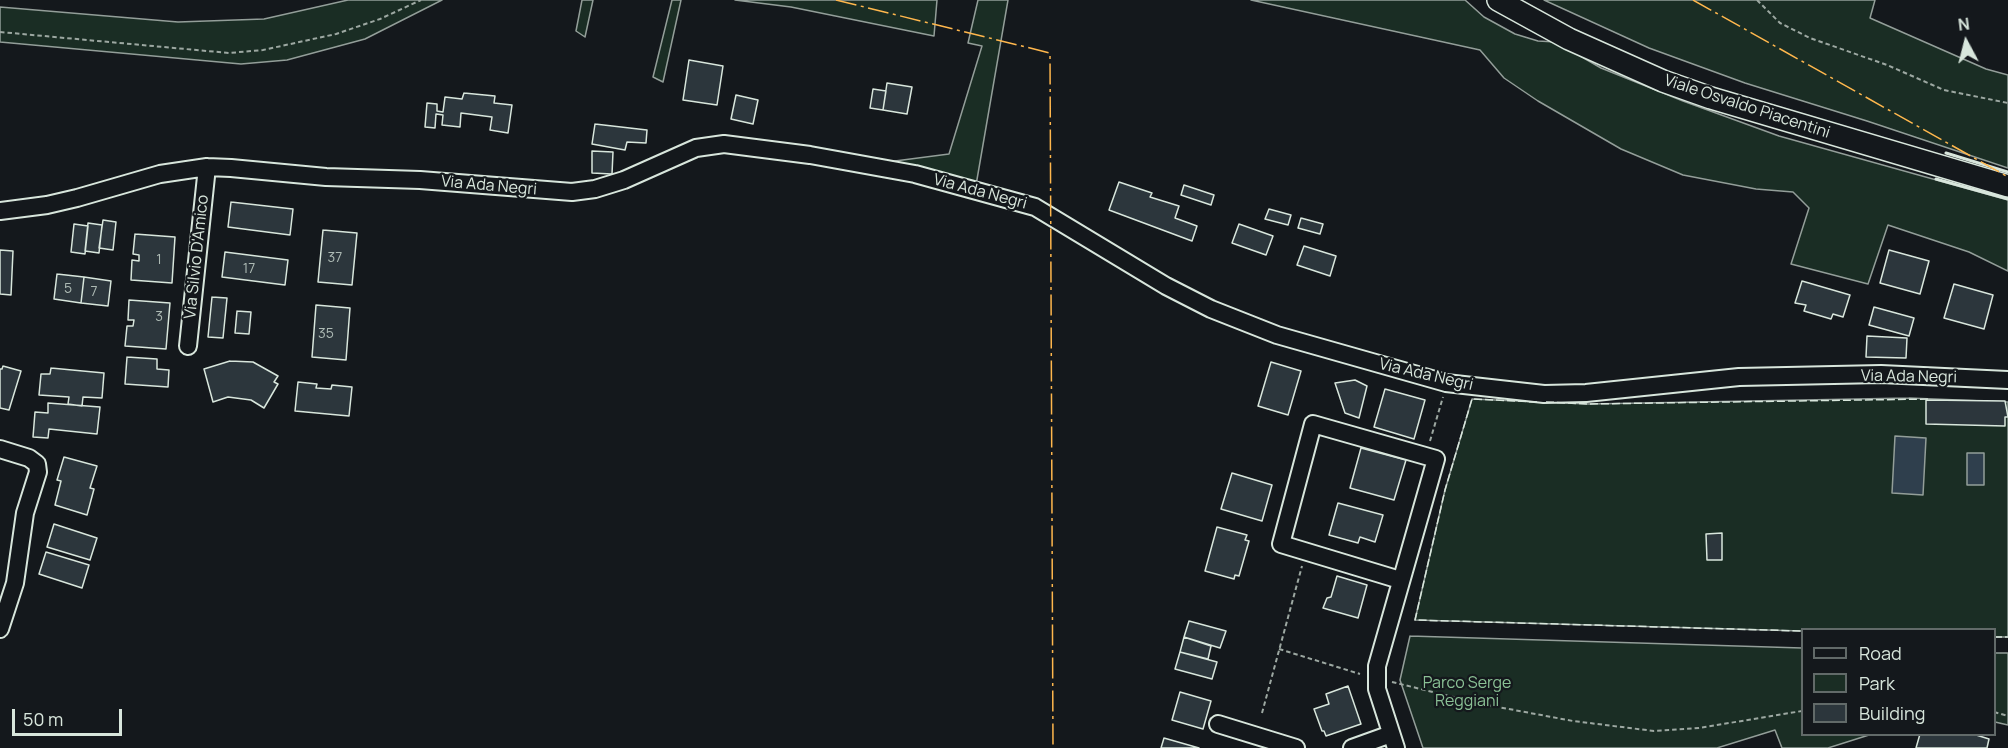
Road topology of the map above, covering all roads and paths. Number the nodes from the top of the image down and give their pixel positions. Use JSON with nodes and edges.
{"nodes":[{"id":1,"x":422,"y":0,"type":"edge"},
{"id":2,"x":1498,"y":0,"type":"edge"},
{"id":3,"x":1756,"y":0,"type":"edge"},
{"id":4,"x":0,"y":32,"type":"edge"},
{"id":5,"x":2008,"y":103,"type":"edge"},
{"id":6,"x":207,"y":167,"type":"junction"},
{"id":7,"x":2008,"y":186,"type":"edge"},
{"id":8,"x":0,"y":211,"type":"edge"},
{"id":9,"x":188,"y":346,"type":"dead end"},
{"id":10,"x":2008,"y":380,"type":"edge"},
{"id":11,"x":1446,"y":383,"type":"junction"},
{"id":12,"x":0,"y":449,"type":"edge"},
{"id":13,"x":1425,"y":456,"type":"junction"},
{"id":14,"x":1305,"y":552,"type":"junction"},
{"id":15,"x":1400,"y":580,"type":"junction"},
{"id":16,"x":0,"y":629,"type":"edge"},
{"id":17,"x":1279,"y":650,"type":"junction"},
{"id":18,"x":1376,"y":678,"type":"junction"},
{"id":19,"x":1801,"y":711,"type":"edge"},
{"id":20,"x":1262,"y":712,"type":"dead end"},
{"id":21,"x":1218,"y":724,"type":"dead end"},
{"id":22,"x":1394,"y":741,"type":"edge"},
{"id":23,"x":1296,"y":748,"type":"edge"},
{"id":24,"x":1352,"y":748,"type":"edge"}],
"edges":[{"from":1,"to":4,"type":"path"},
{"from":2,"to":7,"type":"main road","name":"Viale Osvaldo Piacentini"},
{"from":3,"to":5,"type":"path"},
{"from":6,"to":8,"type":"street","name":"Via Ada Negri"},
{"from":6,"to":9,"type":"street","name":"Via Silvio D'Amico"},
{"from":6,"to":11,"type":"street","name":"Via Ada Negri"},
{"from":10,"to":11,"type":"street","name":"Via Ada Negri"},
{"from":11,"to":13,"type":"path"},
{"from":12,"to":16,"type":"street"},
{"from":13,"to":14,"type":"street"},
{"from":13,"to":15,"type":"street"},
{"from":14,"to":15,"type":"street"},
{"from":14,"to":17,"type":"path"},
{"from":15,"to":18,"type":"street"},
{"from":17,"to":18,"type":"path"},
{"from":17,"to":20,"type":"path"},
{"from":18,"to":19,"type":"path"},
{"from":18,"to":22,"type":"street"},
{"from":21,"to":23,"type":"street"},
{"from":22,"to":24,"type":"street"}]}
